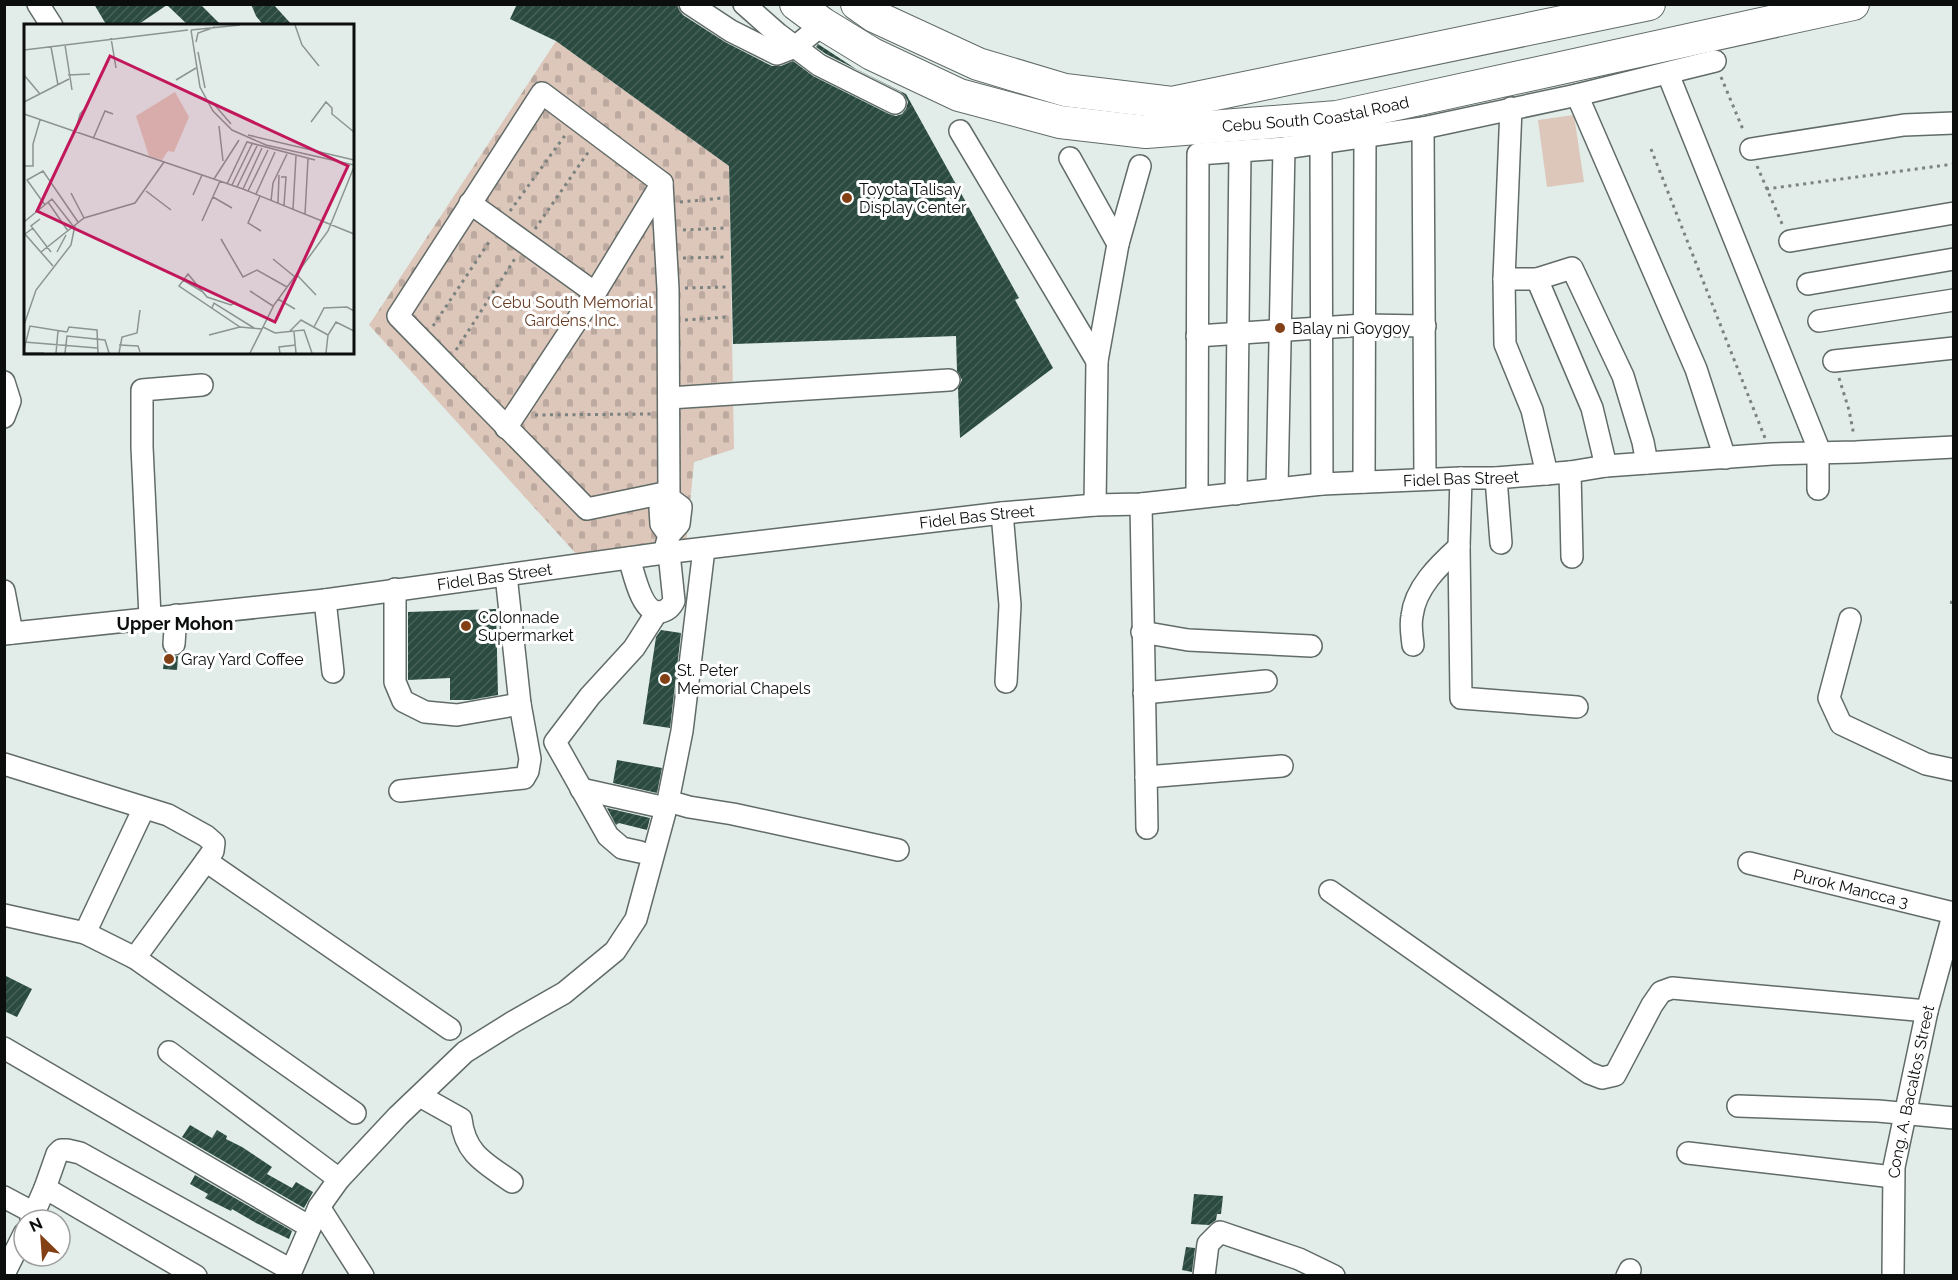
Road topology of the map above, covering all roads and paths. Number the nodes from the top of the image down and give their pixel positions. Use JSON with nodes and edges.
{"nodes":[{"id":1,"x":38,"y":4,"type":"edge"},
{"id":2,"x":690,"y":4,"type":"edge"},
{"id":3,"x":744,"y":4,"type":"edge"},
{"id":4,"x":796,"y":4,"type":"edge"},
{"id":5,"x":857,"y":4,"type":"edge"},
{"id":6,"x":1649,"y":4,"type":"edge"},
{"id":7,"x":1853,"y":4,"type":"edge"},
{"id":8,"x":51,"y":24,"type":"edge"},
{"id":9,"x":822,"y":24,"type":"junction"},
{"id":10,"x":795,"y":47,"type":"junction"},
{"id":11,"x":1715,"y":61,"type":"dead end"},
{"id":12,"x":1668,"y":74,"type":"junction"},
{"id":13,"x":1577,"y":95,"type":"junction"},
{"id":14,"x":895,"y":104,"type":"dead end"},
{"id":15,"x":1511,"y":108,"type":"junction"},
{"id":16,"x":1383,"y":121,"type":"junction"},
{"id":17,"x":1953,"y":123,"type":"edge"},
{"id":18,"x":1423,"y":129,"type":"junction"},
{"id":19,"x":960,"y":131,"type":"dead end"},
{"id":20,"x":1365,"y":137,"type":"junction"},
{"id":21,"x":1321,"y":144,"type":"junction"},
{"id":22,"x":1284,"y":148,"type":"junction"},
{"id":23,"x":1750,"y":148,"type":"dead end"},
{"id":24,"x":1651,"y":149,"type":"dead end"},
{"id":25,"x":1240,"y":152,"type":"junction"},
{"id":26,"x":1070,"y":158,"type":"dead end"},
{"id":27,"x":1953,"y":164,"type":"edge"},
{"id":28,"x":1140,"y":166,"type":"dead end"},
{"id":29,"x":1766,"y":189,"type":"dead end"},
{"id":30,"x":663,"y":193,"type":"junction"},
{"id":31,"x":724,"y":198,"type":"dead end"},
{"id":32,"x":470,"y":203,"type":"junction"},
{"id":33,"x":1953,"y":213,"type":"edge"},
{"id":34,"x":725,"y":228,"type":"dead end"},
{"id":35,"x":664,"y":231,"type":"junction"},
{"id":36,"x":1790,"y":242,"type":"dead end"},
{"id":37,"x":1118,"y":244,"type":"junction"},
{"id":38,"x":726,"y":257,"type":"dead end"},
{"id":39,"x":667,"y":258,"type":"junction"},
{"id":40,"x":1953,"y":259,"type":"edge"},
{"id":41,"x":1504,"y":279,"type":"junction"},
{"id":42,"x":1537,"y":279,"type":"junction"},
{"id":43,"x":1808,"y":284,"type":"dead end"},
{"id":44,"x":726,"y":288,"type":"dead end"},
{"id":45,"x":668,"y":289,"type":"junction"},
{"id":46,"x":595,"y":293,"type":"junction"},
{"id":47,"x":1953,"y":300,"type":"edge"},
{"id":48,"x":727,"y":317,"type":"dead end"},
{"id":49,"x":668,"y":321,"type":"junction"},
{"id":50,"x":1819,"y":321,"type":"dead end"},
{"id":51,"x":1364,"y":326,"type":"junction"},
{"id":52,"x":1425,"y":326,"type":"junction"},
{"id":53,"x":1321,"y":328,"type":"junction"},
{"id":54,"x":1281,"y":332,"type":"junction"},
{"id":55,"x":1239,"y":334,"type":"junction"},
{"id":56,"x":1197,"y":336,"type":"junction"},
{"id":57,"x":1953,"y":348,"type":"edge"},
{"id":58,"x":1096,"y":361,"type":"junction"},
{"id":59,"x":1834,"y":361,"type":"dead end"},
{"id":60,"x":949,"y":380,"type":"dead end"},
{"id":61,"x":202,"y":385,"type":"dead end"},
{"id":62,"x":669,"y":398,"type":"junction"},
{"id":63,"x":511,"y":422,"type":"junction"},
{"id":64,"x":1953,"y":447,"type":"edge"},
{"id":65,"x":1819,"y":452,"type":"junction"},
{"id":66,"x":1772,"y":454,"type":"junction"},
{"id":67,"x":1725,"y":458,"type":"junction"},
{"id":68,"x":1647,"y":463,"type":"junction"},
{"id":69,"x":1606,"y":466,"type":"junction"},
{"id":70,"x":1570,"y":472,"type":"junction"},
{"id":71,"x":1547,"y":474,"type":"junction"},
{"id":72,"x":1461,"y":478,"type":"junction"},
{"id":73,"x":1491,"y":478,"type":"junction"},
{"id":74,"x":1425,"y":479,"type":"junction"},
{"id":75,"x":1364,"y":482,"type":"junction"},
{"id":76,"x":1322,"y":484,"type":"junction"},
{"id":77,"x":1277,"y":489,"type":"junction"},
{"id":78,"x":1818,"y":489,"type":"dead end"},
{"id":79,"x":1236,"y":494,"type":"junction"},
{"id":80,"x":669,"y":495,"type":"junction"},
{"id":81,"x":1197,"y":497,"type":"junction"},
{"id":82,"x":1141,"y":504,"type":"junction"},
{"id":83,"x":1095,"y":505,"type":"junction"},
{"id":84,"x":1488,"y":505,"type":"dead end"},
{"id":85,"x":1002,"y":513,"type":"junction"},
{"id":86,"x":1501,"y":543,"type":"dead end"},
{"id":87,"x":667,"y":547,"type":"junction"},
{"id":88,"x":1459,"y":547,"type":"junction"},
{"id":89,"x":704,"y":549,"type":"junction"},
{"id":90,"x":1572,"y":557,"type":"dead end"},
{"id":91,"x":629,"y":558,"type":"junction"},
{"id":92,"x":506,"y":575,"type":"junction"},
{"id":93,"x":395,"y":590,"type":"junction"},
{"id":94,"x":4,"y":591,"type":"edge"},
{"id":95,"x":325,"y":600,"type":"junction"},
{"id":96,"x":657,"y":612,"type":"junction"},
{"id":97,"x":176,"y":615,"type":"junction"},
{"id":98,"x":150,"y":617,"type":"junction"},
{"id":99,"x":1850,"y":619,"type":"dead end"},
{"id":100,"x":1142,"y":632,"type":"junction"},
{"id":101,"x":8,"y":633,"type":"edge"},
{"id":102,"x":174,"y":644,"type":"dead end"},
{"id":103,"x":1413,"y":645,"type":"dead end"},
{"id":104,"x":1311,"y":646,"type":"dead end"},
{"id":105,"x":333,"y":672,"type":"dead end"},
{"id":106,"x":1266,"y":681,"type":"dead end"},
{"id":107,"x":1006,"y":682,"type":"dead end"},
{"id":108,"x":1144,"y":693,"type":"junction"},
{"id":109,"x":520,"y":704,"type":"junction"},
{"id":110,"x":1576,"y":706,"type":"dead end"},
{"id":111,"x":4,"y":764,"type":"edge"},
{"id":112,"x":1281,"y":766,"type":"dead end"},
{"id":113,"x":1953,"y":770,"type":"edge"},
{"id":114,"x":1146,"y":777,"type":"junction"},
{"id":115,"x":582,"y":789,"type":"junction"},
{"id":116,"x":400,"y":791,"type":"dead end"},
{"id":117,"x":667,"y":804,"type":"junction"},
{"id":118,"x":144,"y":808,"type":"junction"},
{"id":119,"x":1147,"y":828,"type":"dead end"},
{"id":120,"x":898,"y":850,"type":"dead end"},
{"id":121,"x":640,"y":852,"type":"dead end"},
{"id":122,"x":206,"y":861,"type":"junction"},
{"id":123,"x":1749,"y":863,"type":"dead end"},
{"id":124,"x":1330,"y":891,"type":"dead end"},
{"id":125,"x":1953,"y":912,"type":"edge"},
{"id":126,"x":4,"y":915,"type":"edge"},
{"id":127,"x":85,"y":933,"type":"junction"},
{"id":128,"x":135,"y":958,"type":"junction"},
{"id":129,"x":1927,"y":1011,"type":"junction"},
{"id":130,"x":450,"y":1029,"type":"dead end"},
{"id":131,"x":4,"y":1048,"type":"edge"},
{"id":132,"x":169,"y":1052,"type":"dead end"},
{"id":133,"x":420,"y":1095,"type":"junction"},
{"id":134,"x":1738,"y":1106,"type":"dead end"},
{"id":135,"x":355,"y":1113,"type":"dead end"},
{"id":136,"x":1904,"y":1113,"type":"junction"},
{"id":137,"x":1953,"y":1118,"type":"edge"},
{"id":138,"x":1688,"y":1153,"type":"dead end"},
{"id":139,"x":1893,"y":1177,"type":"junction"},
{"id":140,"x":339,"y":1179,"type":"junction"},
{"id":141,"x":512,"y":1182,"type":"dead end"},
{"id":142,"x":45,"y":1188,"type":"junction"},
{"id":143,"x":4,"y":1197,"type":"edge"},
{"id":144,"x":319,"y":1207,"type":"junction"},
{"id":145,"x":20,"y":1208,"type":"edge"},
{"id":146,"x":36,"y":1208,"type":"edge"},
{"id":147,"x":310,"y":1227,"type":"junction"},
{"id":148,"x":12,"y":1258,"type":"edge"},
{"id":149,"x":296,"y":1269,"type":"edge"},
{"id":150,"x":4,"y":1274,"type":"edge"},
{"id":151,"x":196,"y":1275,"type":"edge"},
{"id":152,"x":363,"y":1275,"type":"edge"},
{"id":153,"x":1204,"y":1275,"type":"edge"},
{"id":154,"x":1334,"y":1275,"type":"edge"},
{"id":155,"x":1893,"y":1275,"type":"edge"}],
"edges":[{"from":1,"to":8,"type":"street"},
{"from":2,"to":10,"type":"street"},
{"from":3,"to":10,"type":"street"},
{"from":4,"to":9,"type":"highway","name":"Cebu South Coastal Road"},
{"from":5,"to":6,"type":"highway","name":"Cebu South Coastal Road"},
{"from":7,"to":16,"type":"highway","name":"Cebu South Coastal Road"},
{"from":9,"to":10,"type":"street"},
{"from":9,"to":16,"type":"highway","name":"Cebu South Coastal Road"},
{"from":10,"to":14,"type":"street"},
{"from":11,"to":12,"type":"street"},
{"from":12,"to":13,"type":"street"},
{"from":12,"to":65,"type":"street"},
{"from":13,"to":15,"type":"street"},
{"from":13,"to":67,"type":"street"},
{"from":15,"to":18,"type":"street"},
{"from":15,"to":41,"type":"street"},
{"from":16,"to":18,"type":"street"},
{"from":16,"to":20,"type":"street"},
{"from":17,"to":23,"type":"street"},
{"from":18,"to":52,"type":"street"},
{"from":19,"to":58,"type":"street"},
{"from":20,"to":21,"type":"street"},
{"from":20,"to":51,"type":"street"},
{"from":21,"to":22,"type":"street"},
{"from":21,"to":53,"type":"street"},
{"from":22,"to":25,"type":"street"},
{"from":22,"to":54,"type":"street"},
{"from":24,"to":66,"type":"path"},
{"from":25,"to":55,"type":"street"},
{"from":25,"to":56,"type":"street"},
{"from":26,"to":37,"type":"street"},
{"from":27,"to":29,"type":"path"},
{"from":28,"to":37,"type":"street"},
{"from":30,"to":31,"type":"path"},
{"from":30,"to":32,"type":"street"},
{"from":30,"to":35,"type":"street"},
{"from":30,"to":46,"type":"street"},
{"from":32,"to":46,"type":"street"},
{"from":32,"to":63,"type":"street"},
{"from":33,"to":36,"type":"street"},
{"from":34,"to":35,"type":"path"},
{"from":35,"to":39,"type":"street"},
{"from":37,"to":58,"type":"street"},
{"from":38,"to":39,"type":"path"},
{"from":39,"to":45,"type":"street"},
{"from":40,"to":43,"type":"street"},
{"from":41,"to":42,"type":"street"},
{"from":41,"to":71,"type":"street"},
{"from":42,"to":68,"type":"street"},
{"from":42,"to":69,"type":"street"},
{"from":44,"to":45,"type":"path"},
{"from":45,"to":49,"type":"street"},
{"from":46,"to":63,"type":"street"},
{"from":47,"to":50,"type":"street"},
{"from":48,"to":49,"type":"path"},
{"from":49,"to":62,"type":"street"},
{"from":51,"to":52,"type":"street"},
{"from":51,"to":53,"type":"street"},
{"from":51,"to":75,"type":"street"},
{"from":52,"to":74,"type":"street"},
{"from":53,"to":54,"type":"street"},
{"from":53,"to":76,"type":"street"},
{"from":54,"to":55,"type":"street"},
{"from":54,"to":77,"type":"street"},
{"from":55,"to":56,"type":"street"},
{"from":55,"to":79,"type":"street"},
{"from":56,"to":81,"type":"street"},
{"from":57,"to":59,"type":"street"},
{"from":58,"to":83,"type":"street"},
{"from":60,"to":62,"type":"street"},
{"from":61,"to":98,"type":"street"},
{"from":62,"to":63,"type":"path"},
{"from":62,"to":80,"type":"street"},
{"from":63,"to":80,"type":"street"},
{"from":64,"to":65,"type":"street","name":"Fidel Bas Street"},
{"from":65,"to":66,"type":"street","name":"Fidel Bas Street"},
{"from":65,"to":78,"type":"street"},
{"from":66,"to":67,"type":"street","name":"Fidel Bas Street"},
{"from":67,"to":68,"type":"street","name":"Fidel Bas Street"},
{"from":68,"to":69,"type":"street","name":"Fidel Bas Street"},
{"from":69,"to":70,"type":"street","name":"Fidel Bas Street"},
{"from":70,"to":71,"type":"street","name":"Fidel Bas Street"},
{"from":70,"to":90,"type":"street"},
{"from":71,"to":73,"type":"street","name":"Fidel Bas Street"},
{"from":72,"to":73,"type":"street","name":"Fidel Bas Street"},
{"from":72,"to":74,"type":"street","name":"Fidel Bas Street"},
{"from":72,"to":88,"type":"street"},
{"from":73,"to":84,"type":"street"},
{"from":73,"to":86,"type":"street"},
{"from":74,"to":75,"type":"street","name":"Fidel Bas Street"},
{"from":75,"to":76,"type":"street","name":"Fidel Bas Street"},
{"from":76,"to":77,"type":"street","name":"Fidel Bas Street"},
{"from":77,"to":79,"type":"street","name":"Fidel Bas Street"},
{"from":79,"to":81,"type":"street","name":"Fidel Bas Street"},
{"from":80,"to":87,"type":"street"},
{"from":81,"to":82,"type":"street","name":"Fidel Bas Street"},
{"from":82,"to":83,"type":"street","name":"Fidel Bas Street"},
{"from":82,"to":100,"type":"street"},
{"from":83,"to":85,"type":"street","name":"Fidel Bas Street"},
{"from":85,"to":89,"type":"street","name":"Fidel Bas Street"},
{"from":85,"to":107,"type":"street"},
{"from":87,"to":89,"type":"street","name":"Fidel Bas Street"},
{"from":87,"to":91,"type":"street","name":"Fidel Bas Street"},
{"from":87,"to":96,"type":"street"},
{"from":88,"to":103,"type":"street"},
{"from":88,"to":110,"type":"street"},
{"from":89,"to":117,"type":"street"},
{"from":91,"to":92,"type":"street","name":"Fidel Bas Street"},
{"from":91,"to":96,"type":"street"},
{"from":92,"to":93,"type":"street","name":"Fidel Bas Street"},
{"from":92,"to":109,"type":"street"},
{"from":93,"to":95,"type":"street","name":"Fidel Bas Street"},
{"from":93,"to":109,"type":"street"},
{"from":94,"to":101,"type":"street"},
{"from":95,"to":97,"type":"street","name":"Fidel Bas Street"},
{"from":95,"to":105,"type":"street"},
{"from":96,"to":115,"type":"street"},
{"from":97,"to":98,"type":"street","name":"Fidel Bas Street"},
{"from":97,"to":102,"type":"street"},
{"from":98,"to":101,"type":"street","name":"Fidel Bas Street"},
{"from":99,"to":113,"type":"street"},
{"from":100,"to":104,"type":"street"},
{"from":100,"to":108,"type":"street"},
{"from":106,"to":108,"type":"street"},
{"from":108,"to":114,"type":"street"},
{"from":109,"to":116,"type":"street"},
{"from":111,"to":118,"type":"street"},
{"from":112,"to":114,"type":"street"},
{"from":114,"to":119,"type":"street"},
{"from":115,"to":117,"type":"street"},
{"from":115,"to":121,"type":"street"},
{"from":117,"to":120,"type":"street"},
{"from":117,"to":133,"type":"street"},
{"from":118,"to":122,"type":"street"},
{"from":118,"to":127,"type":"street"},
{"from":122,"to":128,"type":"street"},
{"from":122,"to":130,"type":"street"},
{"from":123,"to":125,"type":"street","name":"Purok Mancca 3"},
{"from":124,"to":129,"type":"street"},
{"from":125,"to":129,"type":"street","name":"Cong. A. Bacaltos Street"},
{"from":126,"to":127,"type":"street"},
{"from":127,"to":128,"type":"street"},
{"from":128,"to":135,"type":"street"},
{"from":129,"to":136,"type":"street","name":"Cong. A. Bacaltos Street"},
{"from":131,"to":147,"type":"street"},
{"from":132,"to":140,"type":"street"},
{"from":133,"to":140,"type":"street"},
{"from":133,"to":141,"type":"street"},
{"from":134,"to":136,"type":"street"},
{"from":136,"to":137,"type":"street"},
{"from":136,"to":139,"type":"street","name":"Cong. A. Bacaltos Street"},
{"from":138,"to":139,"type":"street"},
{"from":139,"to":155,"type":"street","name":"Cong. A. Bacaltos Street"},
{"from":140,"to":144,"type":"street"},
{"from":142,"to":146,"type":"street"},
{"from":142,"to":149,"type":"street"},
{"from":142,"to":151,"type":"street"},
{"from":143,"to":145,"type":"street"},
{"from":144,"to":147,"type":"street"},
{"from":144,"to":152,"type":"street"},
{"from":147,"to":149,"type":"street"},
{"from":148,"to":150,"type":"street"},
{"from":153,"to":154,"type":"street"}]}
